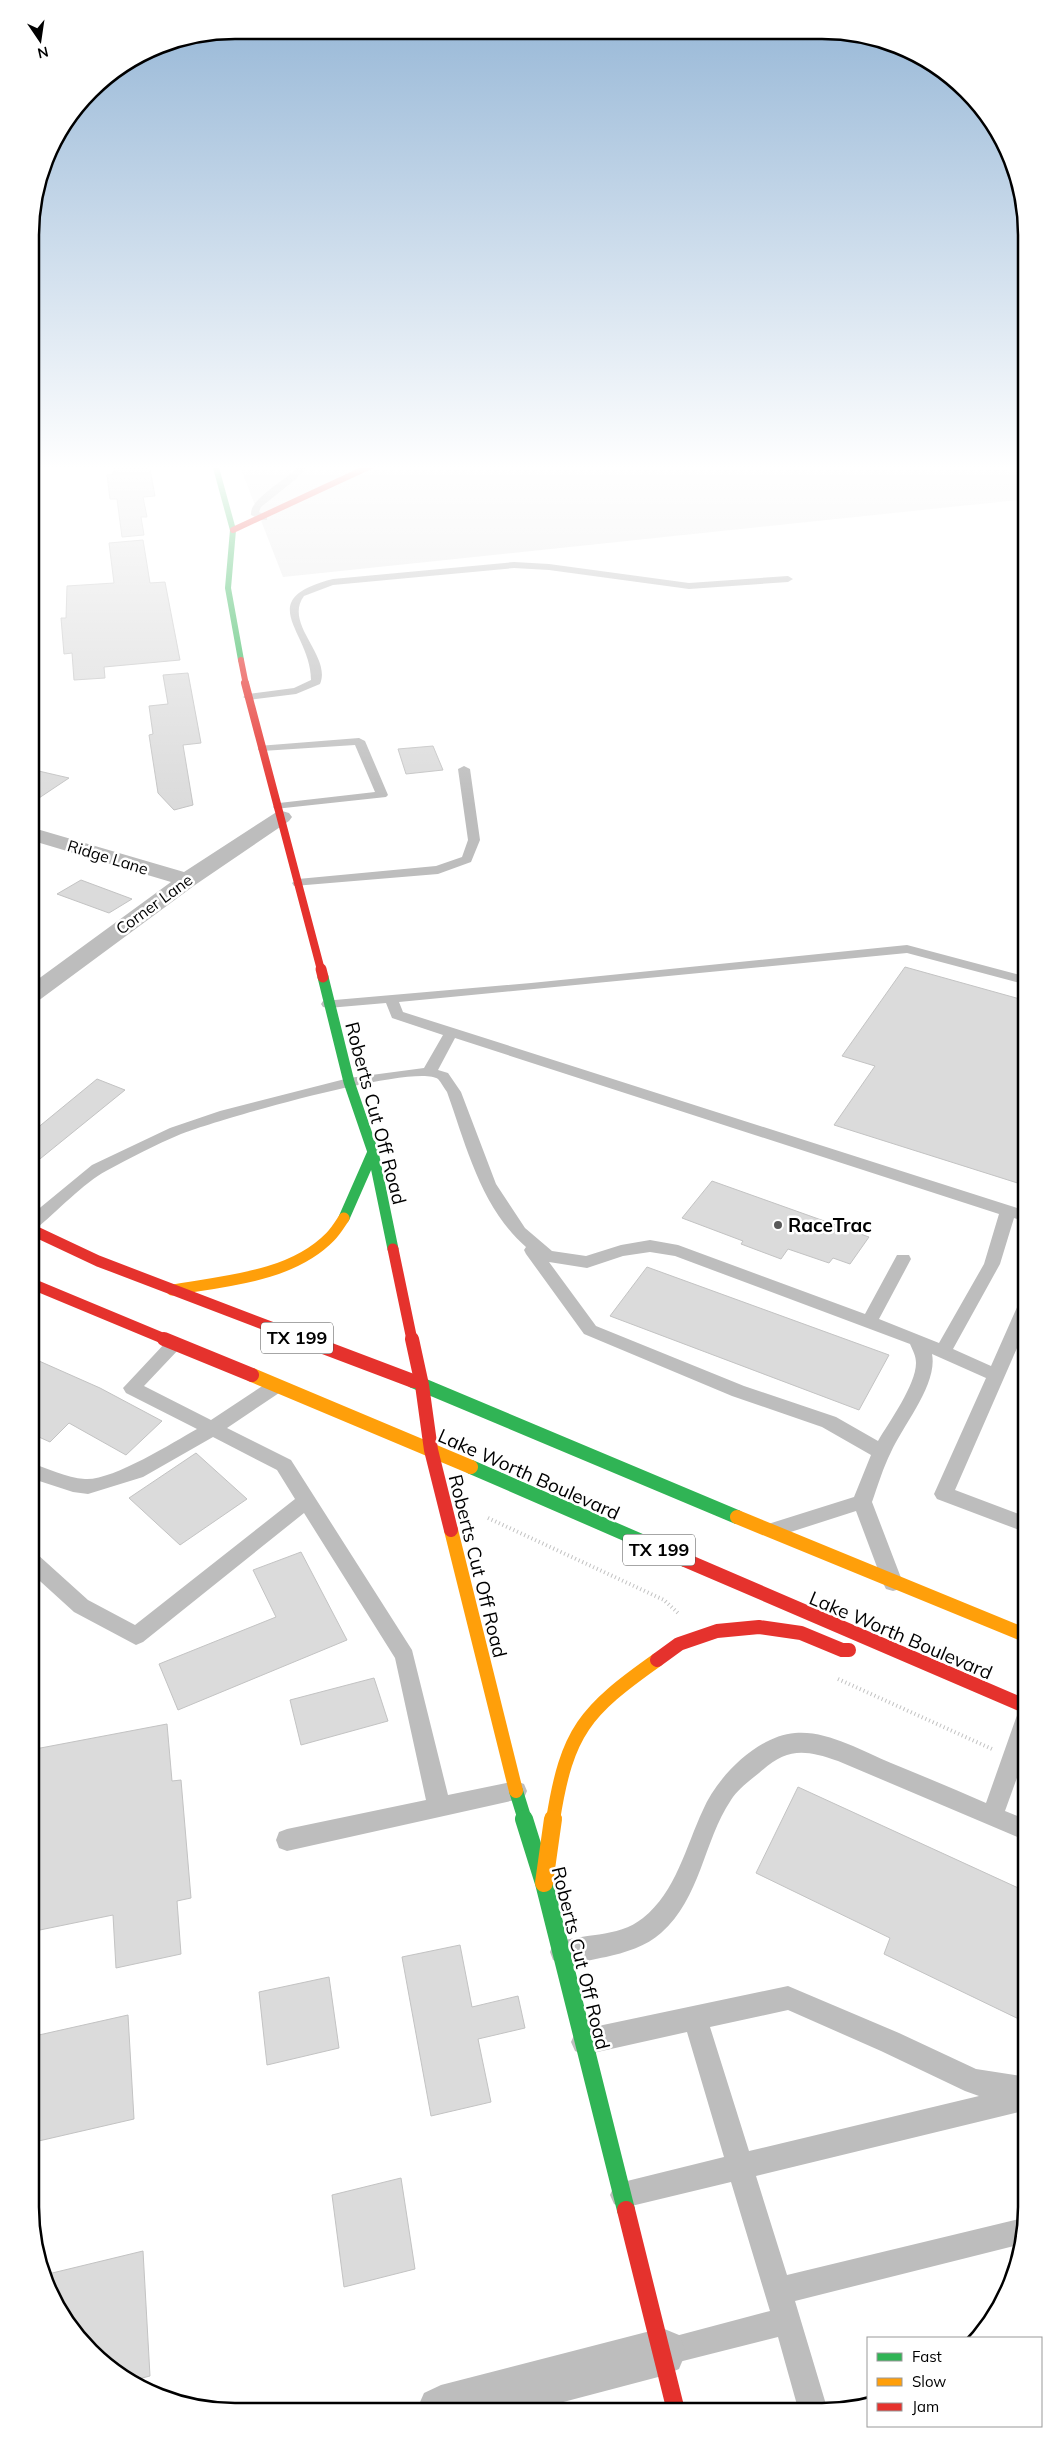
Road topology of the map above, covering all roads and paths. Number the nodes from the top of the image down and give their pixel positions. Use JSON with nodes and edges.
{"nodes":[{"id":1,"x":229,"y":578,"type":"edge"},
{"id":2,"x":377,"y":578,"type":"edge"},
{"id":3,"x":630,"y":578,"type":"edge"},
{"id":4,"x":788,"y":579,"type":"dead end"},
{"id":5,"x":248,"y":697,"type":"junction"},
{"id":6,"x":262,"y":748,"type":"junction"},
{"id":7,"x":464,"y":769,"type":"dead end"},
{"id":8,"x":280,"y":812,"type":"junction"},
{"id":9,"x":39,"y":836,"type":"edge"},
{"id":10,"x":186,"y":880,"type":"junction"},
{"id":11,"x":298,"y":883,"type":"junction"},
{"id":12,"x":1018,"y":979,"type":"edge"},
{"id":13,"x":39,"y":989,"type":"edge"},
{"id":14,"x":391,"y":998,"type":"junction"},
{"id":15,"x":328,"y":1004,"type":"junction"},
{"id":16,"x":452,"y":1032,"type":"junction"},
{"id":17,"x":429,"y":1072,"type":"junction"},
{"id":18,"x":349,"y":1082,"type":"junction"},
{"id":19,"x":373,"y":1152,"type":"junction"},
{"id":20,"x":1008,"y":1211,"type":"junction"},
{"id":21,"x":1018,"y":1214,"type":"edge"},
{"id":22,"x":39,"y":1218,"type":"edge"},
{"id":23,"x":519,"y":1232,"type":"junction"},
{"id":24,"x":39,"y":1233,"type":"edge"},
{"id":25,"x":903,"y":1259,"type":"dead end"},
{"id":26,"x":39,"y":1287,"type":"edge"},
{"id":27,"x":172,"y":1290,"type":"junction"},
{"id":28,"x":61,"y":1296,"type":"junction"},
{"id":29,"x":39,"y":1298,"type":"edge"},
{"id":30,"x":869,"y":1322,"type":"junction"},
{"id":31,"x":1018,"y":1325,"type":"edge"},
{"id":32,"x":917,"y":1340,"type":"junction"},
{"id":33,"x":173,"y":1345,"type":"junction"},
{"id":34,"x":942,"y":1352,"type":"junction"},
{"id":35,"x":996,"y":1375,"type":"junction"},
{"id":36,"x":276,"y":1386,"type":"junction"},
{"id":37,"x":422,"y":1386,"type":"junction"},
{"id":38,"x":212,"y":1429,"type":"junction"},
{"id":39,"x":431,"y":1450,"type":"junction"},
{"id":40,"x":881,"y":1452,"type":"junction"},
{"id":41,"x":39,"y":1473,"type":"edge"},
{"id":42,"x":306,"y":1501,"type":"junction"},
{"id":43,"x":862,"y":1502,"type":"junction"},
{"id":44,"x":488,"y":1518,"type":"dead end"},
{"id":45,"x":1018,"y":1522,"type":"edge"},
{"id":46,"x":772,"y":1530,"type":"junction"},
{"id":47,"x":39,"y":1568,"type":"edge"},
{"id":48,"x":893,"y":1582,"type":"junction"},
{"id":49,"x":681,"y":1616,"type":"dead end"},
{"id":50,"x":1018,"y":1632,"type":"edge"},
{"id":51,"x":888,"y":1650,"type":"junction"},
{"id":52,"x":832,"y":1677,"type":"dead end"},
{"id":53,"x":1018,"y":1703,"type":"edge"},
{"id":54,"x":1018,"y":1744,"type":"edge"},
{"id":55,"x":1013,"y":1759,"type":"junction"},
{"id":56,"x":516,"y":1791,"type":"junction"},
{"id":57,"x":439,"y":1806,"type":"junction"},
{"id":58,"x":992,"y":1816,"type":"junction"},
{"id":59,"x":1018,"y":1827,"type":"edge"},
{"id":60,"x":287,"y":1840,"type":"dead end"},
{"id":61,"x":544,"y":1883,"type":"junction"},
{"id":62,"x":562,"y":1952,"type":"junction"},
{"id":63,"x":695,"y":2018,"type":"junction"},
{"id":64,"x":584,"y":2042,"type":"junction"},
{"id":65,"x":1018,"y":2089,"type":"edge"},
{"id":66,"x":1018,"y":2099,"type":"edge"},
{"id":67,"x":740,"y":2167,"type":"junction"},
{"id":68,"x":622,"y":2195,"type":"junction"},
{"id":69,"x":1017,"y":2232,"type":"edge"},
{"id":70,"x":778,"y":2291,"type":"junction"},
{"id":71,"x":787,"y":2321,"type":"junction"},
{"id":72,"x":662,"y":2352,"type":"junction"},
{"id":73,"x":468,"y":2403,"type":"edge"},
{"id":74,"x":674,"y":2403,"type":"edge"},
{"id":75,"x":811,"y":2403,"type":"edge"}],
"edges":[{"from":1,"to":5,"type":"street","name":"Roberts Cut Off Road"},
{"from":2,"to":5,"type":"lane"},
{"from":3,"to":4,"type":"lane"},
{"from":5,"to":6,"type":"street","name":"Roberts Cut Off Road"},
{"from":6,"to":8,"type":"street","name":"Roberts Cut Off Road"},
{"from":6,"to":8,"type":"lane"},
{"from":7,"to":11,"type":"lane"},
{"from":8,"to":10,"type":"street","name":"Corner Lane"},
{"from":8,"to":11,"type":"street","name":"Roberts Cut Off Road"},
{"from":9,"to":10,"type":"street","name":"Ridge Lane"},
{"from":10,"to":13,"type":"street","name":"Corner Lane"},
{"from":11,"to":15,"type":"street","name":"Roberts Cut Off Road"},
{"from":12,"to":14,"type":"lane"},
{"from":14,"to":15,"type":"lane"},
{"from":14,"to":16,"type":"lane"},
{"from":15,"to":18,"type":"street","name":"Roberts Cut Off Road"},
{"from":16,"to":17,"type":"lane"},
{"from":16,"to":20,"type":"lane"},
{"from":17,"to":18,"type":"lane"},
{"from":17,"to":23,"type":"lane"},
{"from":18,"to":19,"type":"street","name":"Roberts Cut Off Road"},
{"from":18,"to":22,"type":"lane"},
{"from":19,"to":27,"type":"street"},
{"from":19,"to":37,"type":"street","name":"Roberts Cut Off Road"},
{"from":20,"to":21,"type":"lane"},
{"from":20,"to":34,"type":"lane"},
{"from":23,"to":30,"type":"lane"},
{"from":23,"to":40,"type":"lane"},
{"from":24,"to":27,"type":"street","name":"Lake Worth Boulevard","number":"TX 199"},
{"from":25,"to":30,"type":"lane"},
{"from":26,"to":28,"type":"street","number":"TX 199"},
{"from":27,"to":37,"type":"street","name":"Lake Worth Boulevard","number":"TX 199"},
{"from":28,"to":29,"type":"street"},
{"from":28,"to":33,"type":"street","name":"Lake Worth Boulevard","number":"TX 199"},
{"from":30,"to":32,"type":"lane"},
{"from":31,"to":35,"type":"lane"},
{"from":32,"to":34,"type":"lane"},
{"from":32,"to":40,"type":"lane"},
{"from":33,"to":36,"type":"street","name":"Lake Worth Boulevard","number":"TX 199"},
{"from":33,"to":38,"type":"lane"},
{"from":34,"to":35,"type":"lane"},
{"from":35,"to":45,"type":"lane"},
{"from":36,"to":38,"type":"lane"},
{"from":36,"to":39,"type":"street","name":"Lake Worth Boulevard","number":"TX 199"},
{"from":37,"to":39,"type":"street","name":"Roberts Cut Off Road"},
{"from":37,"to":46,"type":"street","name":"Lake Worth Boulevard","number":"TX 199"},
{"from":38,"to":41,"type":"lane"},
{"from":38,"to":42,"type":"lane"},
{"from":39,"to":51,"type":"street","name":"Lake Worth Boulevard","number":"TX 199"},
{"from":39,"to":56,"type":"street","name":"Roberts Cut Off Road"},
{"from":40,"to":43,"type":"lane"},
{"from":42,"to":47,"type":"lane"},
{"from":42,"to":57,"type":"lane"},
{"from":43,"to":46,"type":"lane"},
{"from":43,"to":48,"type":"lane"},
{"from":44,"to":49,"type":"path"},
{"from":46,"to":48,"type":"street","name":"Lake Worth Boulevard","number":"TX 199"},
{"from":48,"to":50,"type":"street","name":"Lake Worth Boulevard","number":"TX 199"},
{"from":51,"to":53,"type":"street","name":"Lake Worth Boulevard","number":"TX 199"},
{"from":51,"to":61,"type":"street"},
{"from":52,"to":55,"type":"path"},
{"from":54,"to":55,"type":"lane"},
{"from":55,"to":58,"type":"lane"},
{"from":56,"to":57,"type":"lane"},
{"from":56,"to":61,"type":"street","name":"Roberts Cut Off Road"},
{"from":57,"to":60,"type":"lane"},
{"from":58,"to":59,"type":"lane"},
{"from":58,"to":62,"type":"lane"},
{"from":61,"to":62,"type":"street","name":"Roberts Cut Off Road"},
{"from":62,"to":64,"type":"street","name":"Roberts Cut Off Road"},
{"from":63,"to":64,"type":"lane"},
{"from":63,"to":65,"type":"lane"},
{"from":63,"to":67,"type":"lane"},
{"from":64,"to":68,"type":"street","name":"Roberts Cut Off Road"},
{"from":66,"to":67,"type":"lane"},
{"from":67,"to":68,"type":"lane"},
{"from":67,"to":70,"type":"lane"},
{"from":68,"to":72,"type":"street","name":"Roberts Cut Off Road"},
{"from":69,"to":70,"type":"lane"},
{"from":70,"to":71,"type":"lane"},
{"from":71,"to":72,"type":"lane"},
{"from":71,"to":75,"type":"lane"},
{"from":72,"to":73,"type":"street"},
{"from":72,"to":74,"type":"street","name":"Roberts Cut Off Road"}]}
